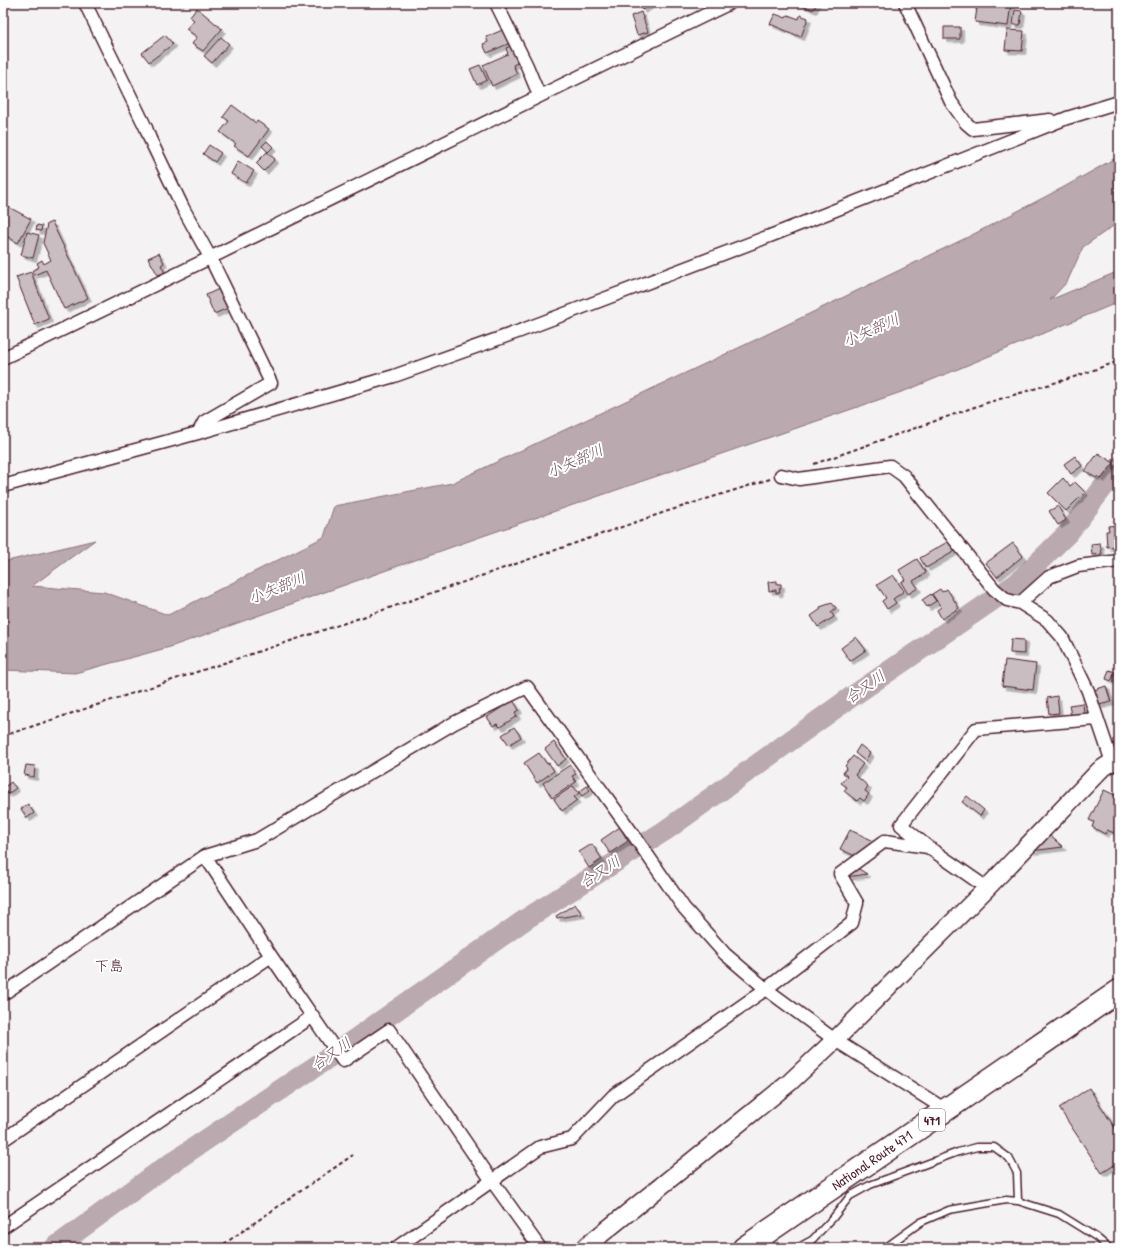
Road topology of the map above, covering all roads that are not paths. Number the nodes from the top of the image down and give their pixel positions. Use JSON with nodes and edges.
{"nodes":[{"id":1,"x":85,"y":3,"type":"edge"},
{"id":2,"x":496,"y":3,"type":"edge"},
{"id":3,"x":730,"y":3,"type":"edge"},
{"id":4,"x":905,"y":3,"type":"edge"},
{"id":5,"x":539,"y":96,"type":"junction"},
{"id":6,"x":1119,"y":102,"type":"edge"},
{"id":7,"x":1067,"y":118,"type":"junction"},
{"id":8,"x":211,"y":259,"type":"junction"},
{"id":9,"x":3,"y":358,"type":"edge"},
{"id":10,"x":198,"y":433,"type":"junction"},
{"id":11,"x":781,"y":475,"type":"road end"},
{"id":12,"x":3,"y":486,"type":"edge"},
{"id":13,"x":1119,"y":561,"type":"edge"},
{"id":14,"x":1020,"y":604,"type":"junction"},
{"id":15,"x":1096,"y":719,"type":"junction"},
{"id":16,"x":1115,"y":761,"type":"edge"},
{"id":17,"x":928,"y":847,"type":"junction"},
{"id":18,"x":205,"y":856,"type":"junction"},
{"id":19,"x":987,"y":888,"type":"junction"},
{"id":20,"x":271,"y":956,"type":"junction"},
{"id":21,"x":766,"y":989,"type":"junction"},
{"id":22,"x":1119,"y":992,"type":"edge"},
{"id":23,"x":3,"y":994,"type":"edge"},
{"id":24,"x":313,"y":1016,"type":"junction"},
{"id":25,"x":835,"y":1040,"type":"junction"},
{"id":26,"x":946,"y":1110,"type":"junction"},
{"id":27,"x":3,"y":1140,"type":"edge"},
{"id":28,"x":492,"y":1181,"type":"junction"},
{"id":29,"x":1018,"y":1201,"type":"junction"},
{"id":30,"x":3,"y":1227,"type":"edge"},
{"id":31,"x":396,"y":1248,"type":"edge"},
{"id":32,"x":540,"y":1248,"type":"edge"},
{"id":33,"x":584,"y":1248,"type":"edge"},
{"id":34,"x":744,"y":1248,"type":"edge"},
{"id":35,"x":797,"y":1248,"type":"edge"},
{"id":36,"x":885,"y":1248,"type":"edge"},
{"id":37,"x":1109,"y":1248,"type":"edge"}],
"edges":[{"from":1,"to":8,"type":"street"},
{"from":2,"to":5,"type":"street"},
{"from":3,"to":5,"type":"street"},
{"from":4,"to":7,"type":"street"},
{"from":5,"to":8,"type":"street"},
{"from":6,"to":7,"type":"street"},
{"from":7,"to":10,"type":"street"},
{"from":8,"to":9,"type":"street"},
{"from":8,"to":10,"type":"street"},
{"from":10,"to":12,"type":"street"},
{"from":11,"to":14,"type":"street"},
{"from":13,"to":14,"type":"street"},
{"from":14,"to":15,"type":"street"},
{"from":15,"to":16,"type":"street"},
{"from":15,"to":17,"type":"street"},
{"from":16,"to":19,"type":"street"},
{"from":17,"to":19,"type":"street"},
{"from":17,"to":21,"type":"street"},
{"from":18,"to":20,"type":"street"},
{"from":18,"to":21,"type":"street"},
{"from":18,"to":23,"type":"street"},
{"from":19,"to":25,"type":"street"},
{"from":20,"to":24,"type":"street"},
{"from":20,"to":27,"type":"street"},
{"from":21,"to":25,"type":"street"},
{"from":21,"to":28,"type":"street"},
{"from":22,"to":26,"type":"highway","name":"National Route 471","number":"471"},
{"from":24,"to":28,"type":"street"},
{"from":24,"to":30,"type":"street"},
{"from":25,"to":26,"type":"street"},
{"from":25,"to":33,"type":"street"},
{"from":26,"to":34,"type":"highway","name":"National Route 471","number":"471"},
{"from":28,"to":31,"type":"street"},
{"from":28,"to":32,"type":"street"},
{"from":29,"to":35,"type":"lane"},
{"from":29,"to":36,"type":"lane"},
{"from":29,"to":37,"type":"lane"}]}
